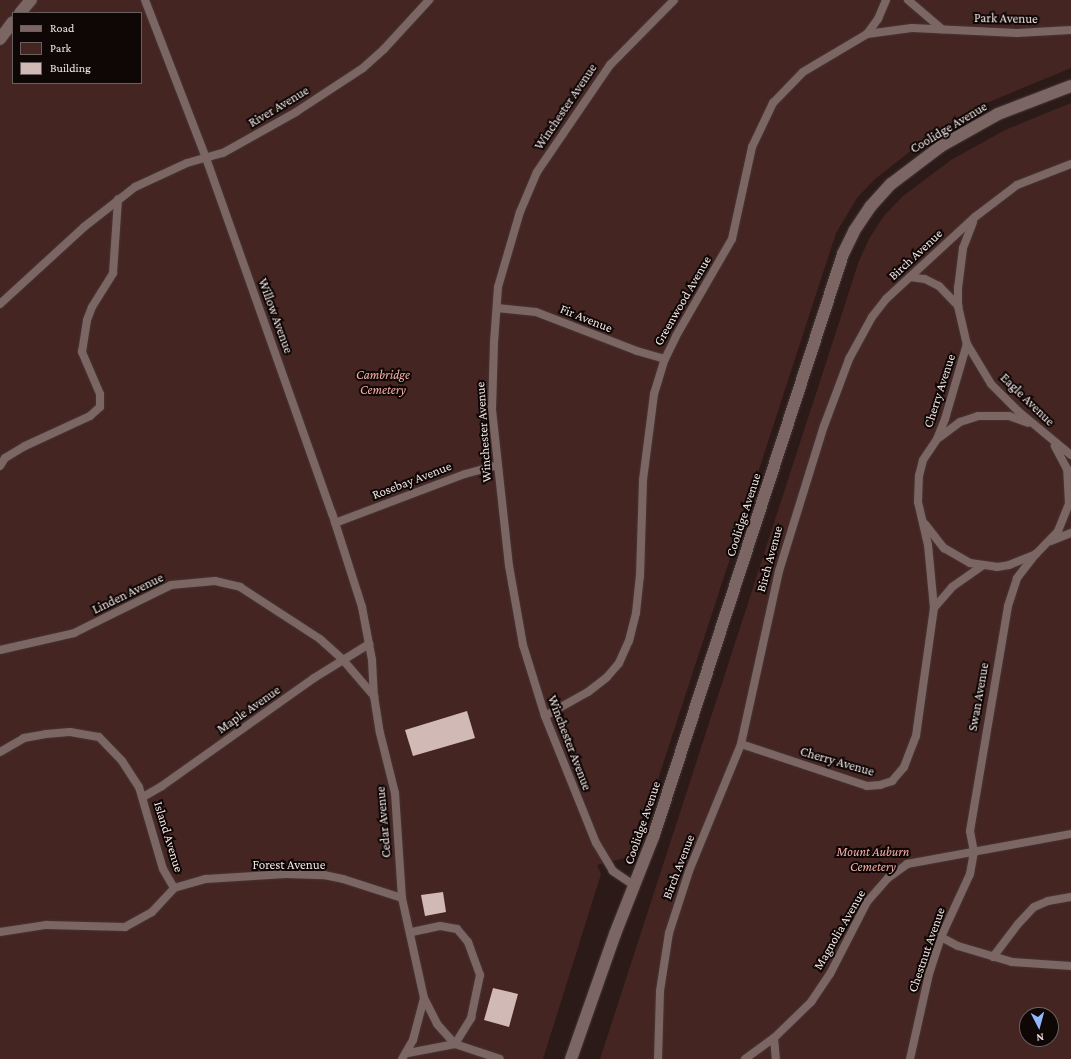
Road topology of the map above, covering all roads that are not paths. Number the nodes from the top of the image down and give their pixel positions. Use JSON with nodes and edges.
{"nodes":[{"id":1,"x":31,"y":0,"type":"edge"},
{"id":2,"x":145,"y":0,"type":"edge"},
{"id":3,"x":429,"y":0,"type":"edge"},
{"id":4,"x":674,"y":0,"type":"edge"},
{"id":5,"x":886,"y":0,"type":"edge"},
{"id":6,"x":908,"y":0,"type":"edge"},
{"id":7,"x":21,"y":12,"type":"edge"},
{"id":8,"x":12,"y":23,"type":"edge"},
{"id":9,"x":942,"y":29,"type":"junction"},
{"id":10,"x":1071,"y":30,"type":"edge"},
{"id":11,"x":866,"y":34,"type":"junction"},
{"id":12,"x":0,"y":39,"type":"edge"},
{"id":13,"x":1071,"y":86,"type":"edge"},
{"id":14,"x":206,"y":158,"type":"junction"},
{"id":15,"x":1071,"y":164,"type":"edge"},
{"id":16,"x":1062,"y":167,"type":"junction"},
{"id":17,"x":1071,"y":170,"type":"edge"},
{"id":18,"x":118,"y":199,"type":"junction"},
{"id":19,"x":975,"y":217,"type":"junction"},
{"id":20,"x":910,"y":277,"type":"junction"},
{"id":21,"x":0,"y":304,"type":"edge"},
{"id":22,"x":958,"y":306,"type":"junction"},
{"id":23,"x":497,"y":308,"type":"junction"},
{"id":24,"x":967,"y":344,"type":"junction"},
{"id":25,"x":665,"y":359,"type":"junction"},
{"id":26,"x":1040,"y":429,"type":"junction"},
{"id":27,"x":937,"y":439,"type":"junction"},
{"id":28,"x":1050,"y":439,"type":"junction"},
{"id":29,"x":1071,"y":455,"type":"edge"},
{"id":30,"x":2,"y":457,"type":"edge"},
{"id":31,"x":498,"y":465,"type":"junction"},
{"id":32,"x":0,"y":466,"type":"edge"},
{"id":33,"x":922,"y":516,"type":"junction"},
{"id":34,"x":335,"y":523,"type":"junction"},
{"id":35,"x":1071,"y":534,"type":"edge"},
{"id":36,"x":1050,"y":542,"type":"junction"},
{"id":37,"x":1036,"y":554,"type":"junction"},
{"id":38,"x":982,"y":566,"type":"junction"},
{"id":39,"x":934,"y":608,"type":"junction"},
{"id":40,"x":370,"y":644,"type":"junction"},
{"id":41,"x":0,"y":650,"type":"edge"},
{"id":42,"x":343,"y":660,"type":"junction"},
{"id":43,"x":374,"y":696,"type":"junction"},
{"id":44,"x":545,"y":716,"type":"junction"},
{"id":45,"x":741,"y":744,"type":"junction"},
{"id":46,"x":0,"y":752,"type":"edge"},
{"id":47,"x":143,"y":797,"type":"junction"},
{"id":48,"x":1071,"y":834,"type":"edge"},
{"id":49,"x":974,"y":852,"type":"junction"},
{"id":50,"x":635,"y":886,"type":"junction"},
{"id":51,"x":174,"y":888,"type":"junction"},
{"id":52,"x":1071,"y":897,"type":"edge"},
{"id":53,"x":402,"y":898,"type":"junction"},
{"id":54,"x":0,"y":932,"type":"edge"},
{"id":55,"x":410,"y":932,"type":"junction"},
{"id":56,"x":942,"y":937,"type":"junction"},
{"id":57,"x":993,"y":958,"type":"junction"},
{"id":58,"x":1071,"y":966,"type":"edge"},
{"id":59,"x":424,"y":998,"type":"junction"},
{"id":60,"x":774,"y":1038,"type":"junction"},
{"id":61,"x":455,"y":1044,"type":"junction"},
{"id":62,"x":408,"y":1053,"type":"junction"},
{"id":63,"x":402,"y":1059,"type":"edge"},
{"id":64,"x":500,"y":1059,"type":"edge"},
{"id":65,"x":571,"y":1059,"type":"edge"},
{"id":66,"x":658,"y":1059,"type":"edge"},
{"id":67,"x":745,"y":1059,"type":"edge"},
{"id":68,"x":776,"y":1059,"type":"edge"},
{"id":69,"x":910,"y":1059,"type":"edge"}],
"edges":[{"from":1,"to":7,"type":"street"},
{"from":2,"to":14,"type":"lane","name":"Willow Avenue"},
{"from":3,"to":14,"type":"lane","name":"River Avenue"},
{"from":4,"to":23,"type":"lane","name":"Winchester Avenue"},
{"from":5,"to":11,"type":"lane"},
{"from":6,"to":9,"type":"lane"},
{"from":8,"to":12,"type":"street"},
{"from":9,"to":10,"type":"lane","name":"Park Avenue"},
{"from":9,"to":11,"type":"lane","name":"Greenwood Avenue"},
{"from":11,"to":25,"type":"lane","name":"Greenwood Avenue"},
{"from":13,"to":50,"type":"street","name":"Coolidge Avenue"},
{"from":14,"to":18,"type":"lane","name":"River Avenue"},
{"from":14,"to":34,"type":"lane","name":"Willow Avenue"},
{"from":15,"to":16,"type":"lane","name":"Birch Avenue"},
{"from":16,"to":17,"type":"lane"},
{"from":16,"to":19,"type":"lane","name":"Birch Avenue"},
{"from":18,"to":21,"type":"lane","name":"River Avenue"},
{"from":18,"to":30,"type":"lane"},
{"from":19,"to":20,"type":"lane","name":"Birch Avenue"},
{"from":19,"to":22,"type":"lane","name":"Eagle Avenue"},
{"from":20,"to":22,"type":"lane"},
{"from":20,"to":45,"type":"lane","name":"Birch Avenue"},
{"from":22,"to":24,"type":"lane","name":"Eagle Avenue"},
{"from":23,"to":25,"type":"lane","name":"Fir Avenue"},
{"from":23,"to":31,"type":"lane","name":"Winchester Avenue"},
{"from":24,"to":26,"type":"lane","name":"Eagle Avenue"},
{"from":24,"to":27,"type":"lane","name":"Cherry Avenue"},
{"from":25,"to":44,"type":"lane","name":"Greenwood Avenue"},
{"from":26,"to":27,"type":"lane"},
{"from":26,"to":28,"type":"lane","name":"Eagle Avenue"},
{"from":27,"to":33,"type":"lane","name":"Cherry Avenue"},
{"from":28,"to":29,"type":"lane","name":"Eagle Avenue"},
{"from":28,"to":36,"type":"lane"},
{"from":30,"to":32,"type":"lane"},
{"from":31,"to":34,"type":"lane","name":"Rosebay Avenue"},
{"from":31,"to":44,"type":"lane","name":"Winchester Avenue"},
{"from":33,"to":38,"type":"lane"},
{"from":33,"to":39,"type":"lane","name":"Cherry Avenue"},
{"from":34,"to":40,"type":"lane","name":"Willow Avenue"},
{"from":35,"to":36,"type":"lane"},
{"from":36,"to":37,"type":"lane"},
{"from":37,"to":38,"type":"lane"},
{"from":37,"to":49,"type":"lane","name":"Swan Avenue"},
{"from":38,"to":39,"type":"lane"},
{"from":39,"to":45,"type":"lane","name":"Cherry Avenue"},
{"from":40,"to":42,"type":"lane","name":"Maple Avenue"},
{"from":40,"to":43,"type":"lane","name":"Cedar Avenue"},
{"from":41,"to":42,"type":"lane","name":"Linden Avenue"},
{"from":42,"to":43,"type":"lane","name":"Linden Avenue"},
{"from":42,"to":47,"type":"lane","name":"Maple Avenue"},
{"from":43,"to":53,"type":"lane","name":"Cedar Avenue"},
{"from":44,"to":50,"type":"lane","name":"Winchester Avenue"},
{"from":45,"to":66,"type":"lane","name":"Birch Avenue"},
{"from":46,"to":47,"type":"lane","name":"Island Avenue"},
{"from":47,"to":51,"type":"lane","name":"Island Avenue"},
{"from":48,"to":49,"type":"lane","name":"Magnolia Avenue"},
{"from":49,"to":56,"type":"lane","name":"Chestnut Avenue"},
{"from":49,"to":60,"type":"lane","name":"Magnolia Avenue"},
{"from":50,"to":65,"type":"street","name":"Coolidge Avenue"},
{"from":51,"to":53,"type":"lane","name":"Forest Avenue"},
{"from":51,"to":54,"type":"lane","name":"Island Avenue"},
{"from":52,"to":57,"type":"lane"},
{"from":53,"to":55,"type":"lane","name":"Cedar Avenue"},
{"from":55,"to":59,"type":"lane","name":"Cedar Avenue"},
{"from":55,"to":61,"type":"lane"},
{"from":56,"to":57,"type":"lane"},
{"from":56,"to":69,"type":"lane","name":"Chestnut Avenue"},
{"from":57,"to":58,"type":"lane"},
{"from":59,"to":61,"type":"lane"},
{"from":59,"to":62,"type":"lane"},
{"from":60,"to":67,"type":"lane","name":"Magnolia Avenue"},
{"from":60,"to":68,"type":"lane"},
{"from":61,"to":62,"type":"lane"},
{"from":61,"to":64,"type":"lane"},
{"from":62,"to":63,"type":"lane"}]}
